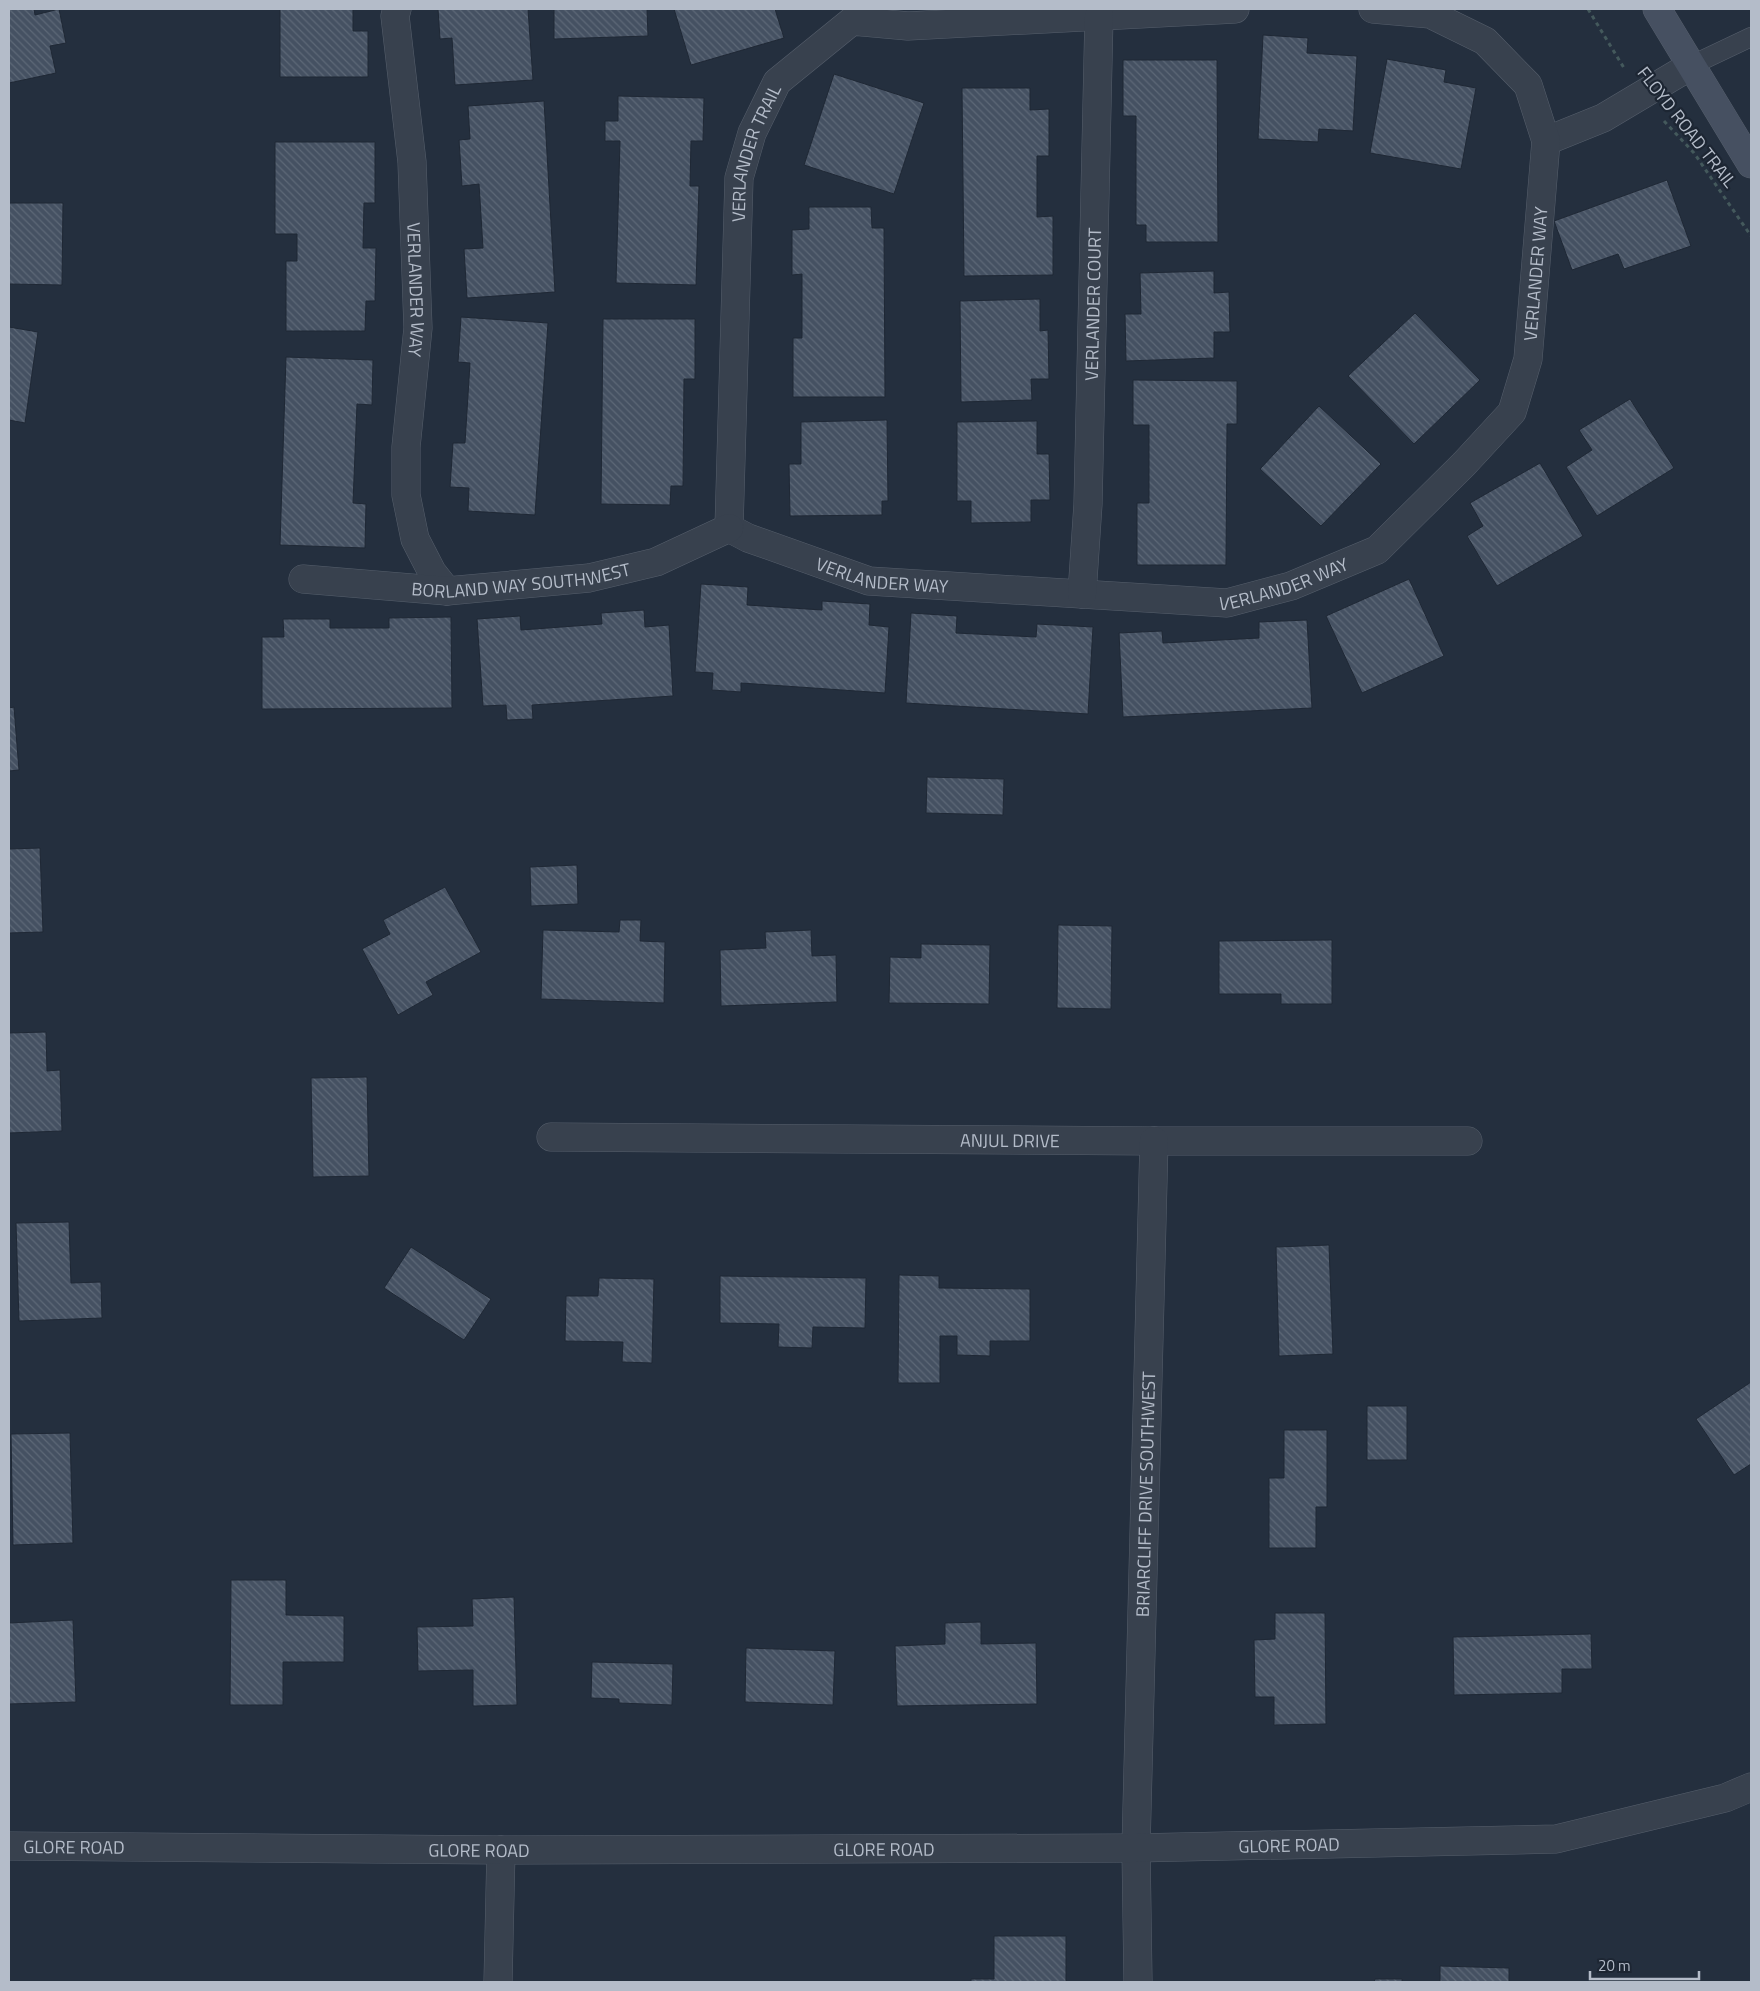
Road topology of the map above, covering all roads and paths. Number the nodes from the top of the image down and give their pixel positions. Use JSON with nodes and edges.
{"nodes":[{"id":1,"x":397,"y":9,"type":"edge"},
{"id":2,"x":1235,"y":9,"type":"edge"},
{"id":3,"x":1373,"y":9,"type":"edge"},
{"id":4,"x":1588,"y":9,"type":"edge"},
{"id":5,"x":1657,"y":9,"type":"edge"},
{"id":6,"x":848,"y":15,"type":"edge"},
{"id":7,"x":1100,"y":16,"type":"junction"},
{"id":8,"x":1751,"y":37,"type":"edge"},
{"id":9,"x":1692,"y":65,"type":"junction"},
{"id":10,"x":1641,"y":96,"type":"junction"},
{"id":11,"x":1546,"y":140,"type":"junction"},
{"id":12,"x":1751,"y":164,"type":"edge"},
{"id":13,"x":1751,"y":236,"type":"edge"},
{"id":14,"x":729,"y":528,"type":"junction"},
{"id":15,"x":303,"y":579,"type":"dead end"},
{"id":16,"x":448,"y":591,"type":"junction"},
{"id":17,"x":1082,"y":594,"type":"junction"},
{"id":18,"x":551,"y":1137,"type":"dead end"},
{"id":19,"x":1154,"y":1141,"type":"junction"},
{"id":20,"x":1468,"y":1141,"type":"dead end"},
{"id":21,"x":1751,"y":1787,"type":"edge"},
{"id":22,"x":9,"y":1846,"type":"edge"},
{"id":23,"x":1136,"y":1848,"type":"junction"},
{"id":24,"x":501,"y":1850,"type":"junction"},
{"id":25,"x":498,"y":1982,"type":"edge"},
{"id":26,"x":1138,"y":1982,"type":"edge"}],
"edges":[{"from":1,"to":16,"type":"street","name":"VERLANDER WAY"},
{"from":2,"to":7,"type":"street","name":"VERLANDER TRAIL"},
{"from":3,"to":11,"type":"street"},
{"from":4,"to":10,"type":"path","name":"FLOYD ROAD TRAIL"},
{"from":5,"to":9,"type":"main road"},
{"from":6,"to":7,"type":"street","name":"VERLANDER TRAIL"},
{"from":6,"to":14,"type":"street","name":"VERLANDER TRAIL"},
{"from":7,"to":17,"type":"street","name":"VERLANDER COURT"},
{"from":8,"to":9,"type":"lane"},
{"from":9,"to":10,"type":"street"},
{"from":9,"to":12,"type":"main road"},
{"from":10,"to":11,"type":"street"},
{"from":10,"to":13,"type":"path","name":"FLOYD ROAD TRAIL"},
{"from":11,"to":17,"type":"street","name":"VERLANDER WAY"},
{"from":14,"to":16,"type":"street","name":"BORLAND WAY SOUTHWEST"},
{"from":14,"to":17,"type":"street","name":"VERLANDER WAY"},
{"from":15,"to":16,"type":"street","name":"BORLAND WAY SOUTHWEST"},
{"from":18,"to":19,"type":"street","name":"ANJUL DRIVE"},
{"from":19,"to":20,"type":"street","name":"ANJUL DRIVE"},
{"from":19,"to":23,"type":"street","name":"BRIARCLIFF DRIVE SOUTHWEST"},
{"from":21,"to":23,"type":"street","name":"GLORE ROAD"},
{"from":22,"to":24,"type":"street","name":"GLORE ROAD"},
{"from":23,"to":24,"type":"street","name":"GLORE ROAD"},
{"from":23,"to":26,"type":"street","name":"BRIARCLIFF DRIVE SOUTHWEST"},
{"from":24,"to":25,"type":"street"}]}
